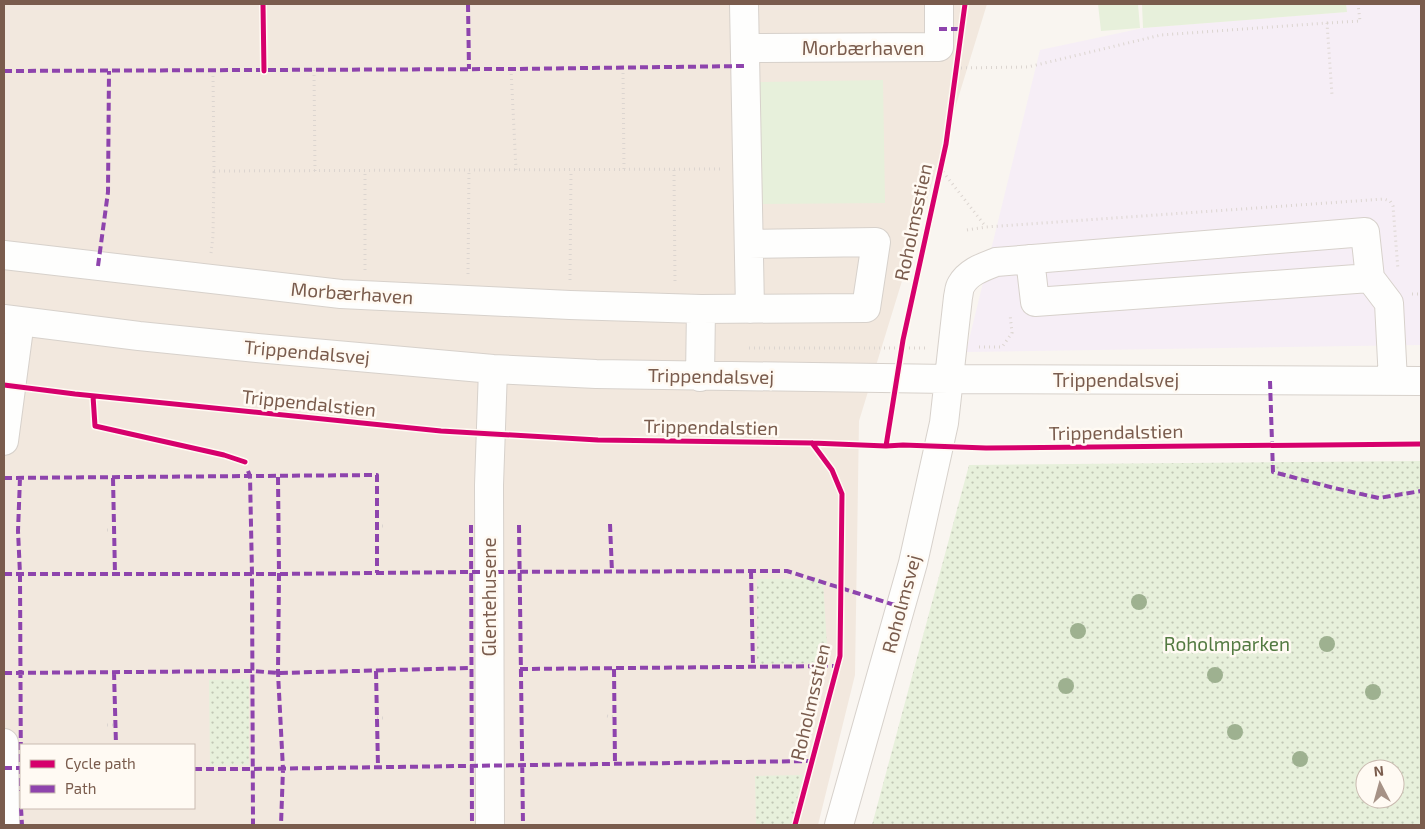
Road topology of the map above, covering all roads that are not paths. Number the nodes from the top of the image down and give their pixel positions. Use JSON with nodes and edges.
{"nodes":[{"id":1,"x":744,"y":4,"type":"edge"},
{"id":2,"x":938,"y":4,"type":"edge"},
{"id":3,"x":745,"y":48,"type":"junction"},
{"id":4,"x":749,"y":244,"type":"junction"},
{"id":5,"x":4,"y":255,"type":"edge"},
{"id":6,"x":1030,"y":260,"type":"junction"},
{"id":7,"x":1370,"y":278,"type":"junction"},
{"id":8,"x":688,"y":309,"type":"junction"},
{"id":9,"x":750,"y":309,"type":"junction"},
{"id":10,"x":12,"y":320,"type":"edge"},
{"id":11,"x":493,"y":368,"type":"junction"},
{"id":12,"x":700,"y":377,"type":"junction"},
{"id":13,"x":949,"y":379,"type":"junction"},
{"id":14,"x":1421,"y":380,"type":"edge"},
{"id":15,"x":1393,"y":381,"type":"junction"},
{"id":16,"x":5,"y":432,"type":"edge"},
{"id":17,"x":4,"y":743,"type":"edge"},
{"id":18,"x":5,"y":825,"type":"edge"},
{"id":19,"x":490,"y":825,"type":"edge"},
{"id":20,"x":839,"y":825,"type":"edge"}],
"edges":[{"from":1,"to":3,"type":"street"},
{"from":2,"to":3,"type":"street","name":"Morbærhaven"},
{"from":3,"to":4,"type":"street"},
{"from":4,"to":9,"type":"street"},
{"from":4,"to":9,"type":"street","name":"Morbærhaven"},
{"from":5,"to":8,"type":"street","name":"Morbærhaven"},
{"from":6,"to":7,"type":"street"},
{"from":6,"to":7,"type":"street","name":"Roholmsvej"},
{"from":6,"to":13,"type":"street","name":"Roholmsvej"},
{"from":7,"to":15,"type":"street"},
{"from":8,"to":9,"type":"street","name":"Morbærhaven"},
{"from":8,"to":12,"type":"street"},
{"from":10,"to":11,"type":"street","name":"Trippendalsvej"},
{"from":10,"to":16,"type":"street"},
{"from":11,"to":12,"type":"street","name":"Trippendalsvej"},
{"from":11,"to":19,"type":"street","name":"Glentehusene"},
{"from":12,"to":13,"type":"street","name":"Trippendalsvej"},
{"from":13,"to":15,"type":"street","name":"Trippendalsvej"},
{"from":13,"to":20,"type":"street","name":"Roholmsvej"},
{"from":14,"to":15,"type":"street","name":"Trippendalsvej"},
{"from":17,"to":18,"type":"street"}]}
